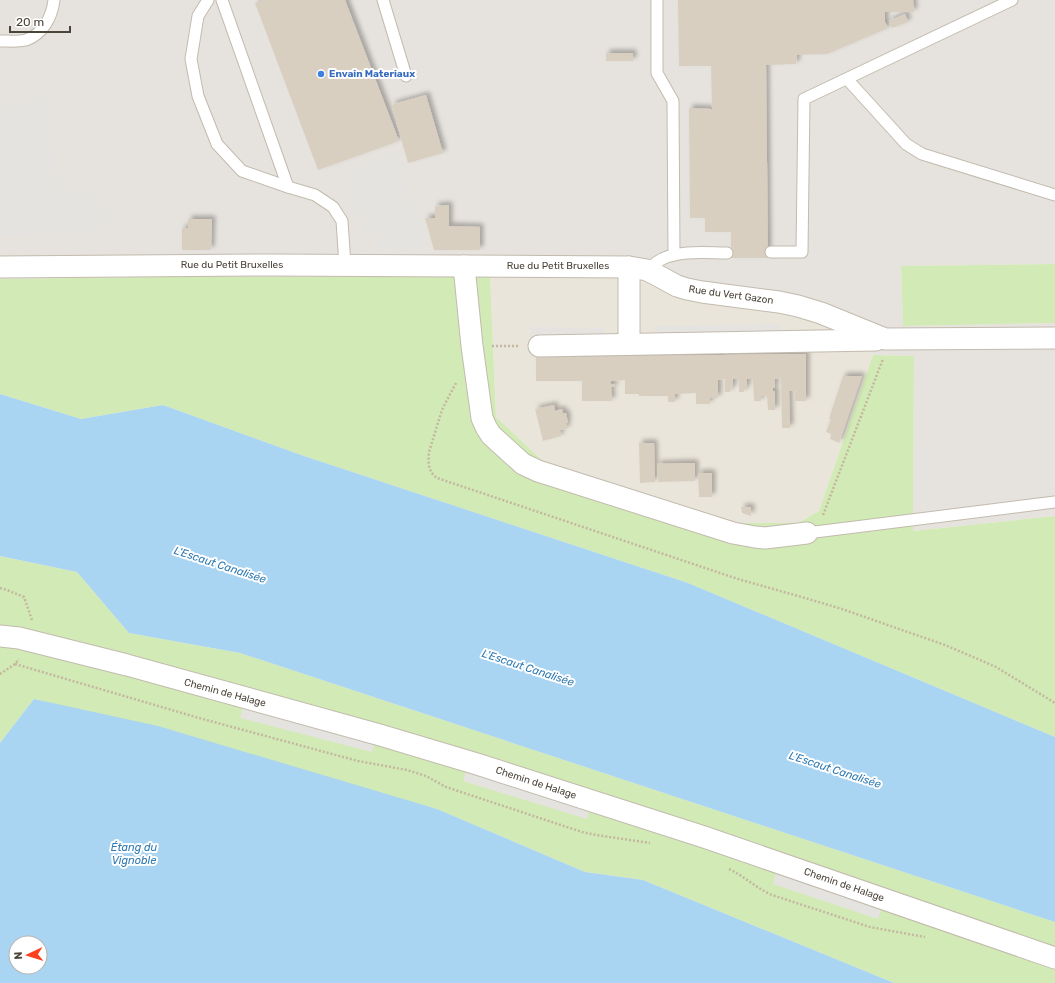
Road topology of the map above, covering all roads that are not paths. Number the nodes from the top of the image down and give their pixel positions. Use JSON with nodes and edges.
{"nodes":[{"id":1,"x":54,"y":0,"type":"edge"},
{"id":2,"x":208,"y":0,"type":"edge"},
{"id":3,"x":222,"y":0,"type":"edge"},
{"id":4,"x":383,"y":0,"type":"edge"},
{"id":5,"x":657,"y":0,"type":"edge"},
{"id":6,"x":1012,"y":0,"type":"edge"},
{"id":7,"x":0,"y":41,"type":"edge"},
{"id":8,"x":406,"y":76,"type":"dead end"},
{"id":9,"x":847,"y":79,"type":"junction"},
{"id":10,"x":288,"y":187,"type":"junction"},
{"id":11,"x":1055,"y":195,"type":"edge"},
{"id":12,"x":771,"y":252,"type":"dead end"},
{"id":13,"x":727,"y":253,"type":"dead end"},
{"id":14,"x":674,"y":255,"type":"junction"},
{"id":15,"x":344,"y":265,"type":"junction"},
{"id":16,"x":464,"y":266,"type":"junction"},
{"id":17,"x":0,"y":267,"type":"edge"},
{"id":18,"x":638,"y":269,"type":"junction"},
{"id":19,"x":1055,"y":338,"type":"edge"},
{"id":20,"x":891,"y":340,"type":"junction"},
{"id":21,"x":629,"y":344,"type":"junction"},
{"id":22,"x":539,"y":346,"type":"road end"},
{"id":23,"x":1055,"y":502,"type":"edge"},
{"id":24,"x":807,"y":533,"type":"joint"},
{"id":25,"x":5,"y":636,"type":"edge"},
{"id":26,"x":1055,"y":958,"type":"edge"}],
"edges":[{"from":1,"to":7,"type":"lane"},
{"from":2,"to":10,"type":"lane"},
{"from":3,"to":10,"type":"lane"},
{"from":4,"to":8,"type":"lane"},
{"from":5,"to":14,"type":"lane"},
{"from":6,"to":9,"type":"lane"},
{"from":9,"to":11,"type":"lane"},
{"from":9,"to":12,"type":"lane"},
{"from":10,"to":15,"type":"lane"},
{"from":13,"to":14,"type":"lane"},
{"from":14,"to":18,"type":"lane"},
{"from":15,"to":16,"type":"street","name":"Rue du Petit Bruxelles"},
{"from":15,"to":17,"type":"street","name":"Rue du Petit Bruxelles"},
{"from":16,"to":18,"type":"street","name":"Rue du Petit Bruxelles"},
{"from":16,"to":24,"type":"street"},
{"from":18,"to":20,"type":"street","name":"Rue du Vert Gazon"},
{"from":18,"to":21,"type":"street"},
{"from":19,"to":20,"type":"street","name":"Rue du Vert Gazon"},
{"from":20,"to":21,"type":"street","name":"Rue du Vert Gazon"},
{"from":21,"to":22,"type":"street","name":"Rue du Vert Gazon"},
{"from":23,"to":24,"type":"lane"},
{"from":25,"to":26,"type":"street","name":"Chemin de Halage"}]}
